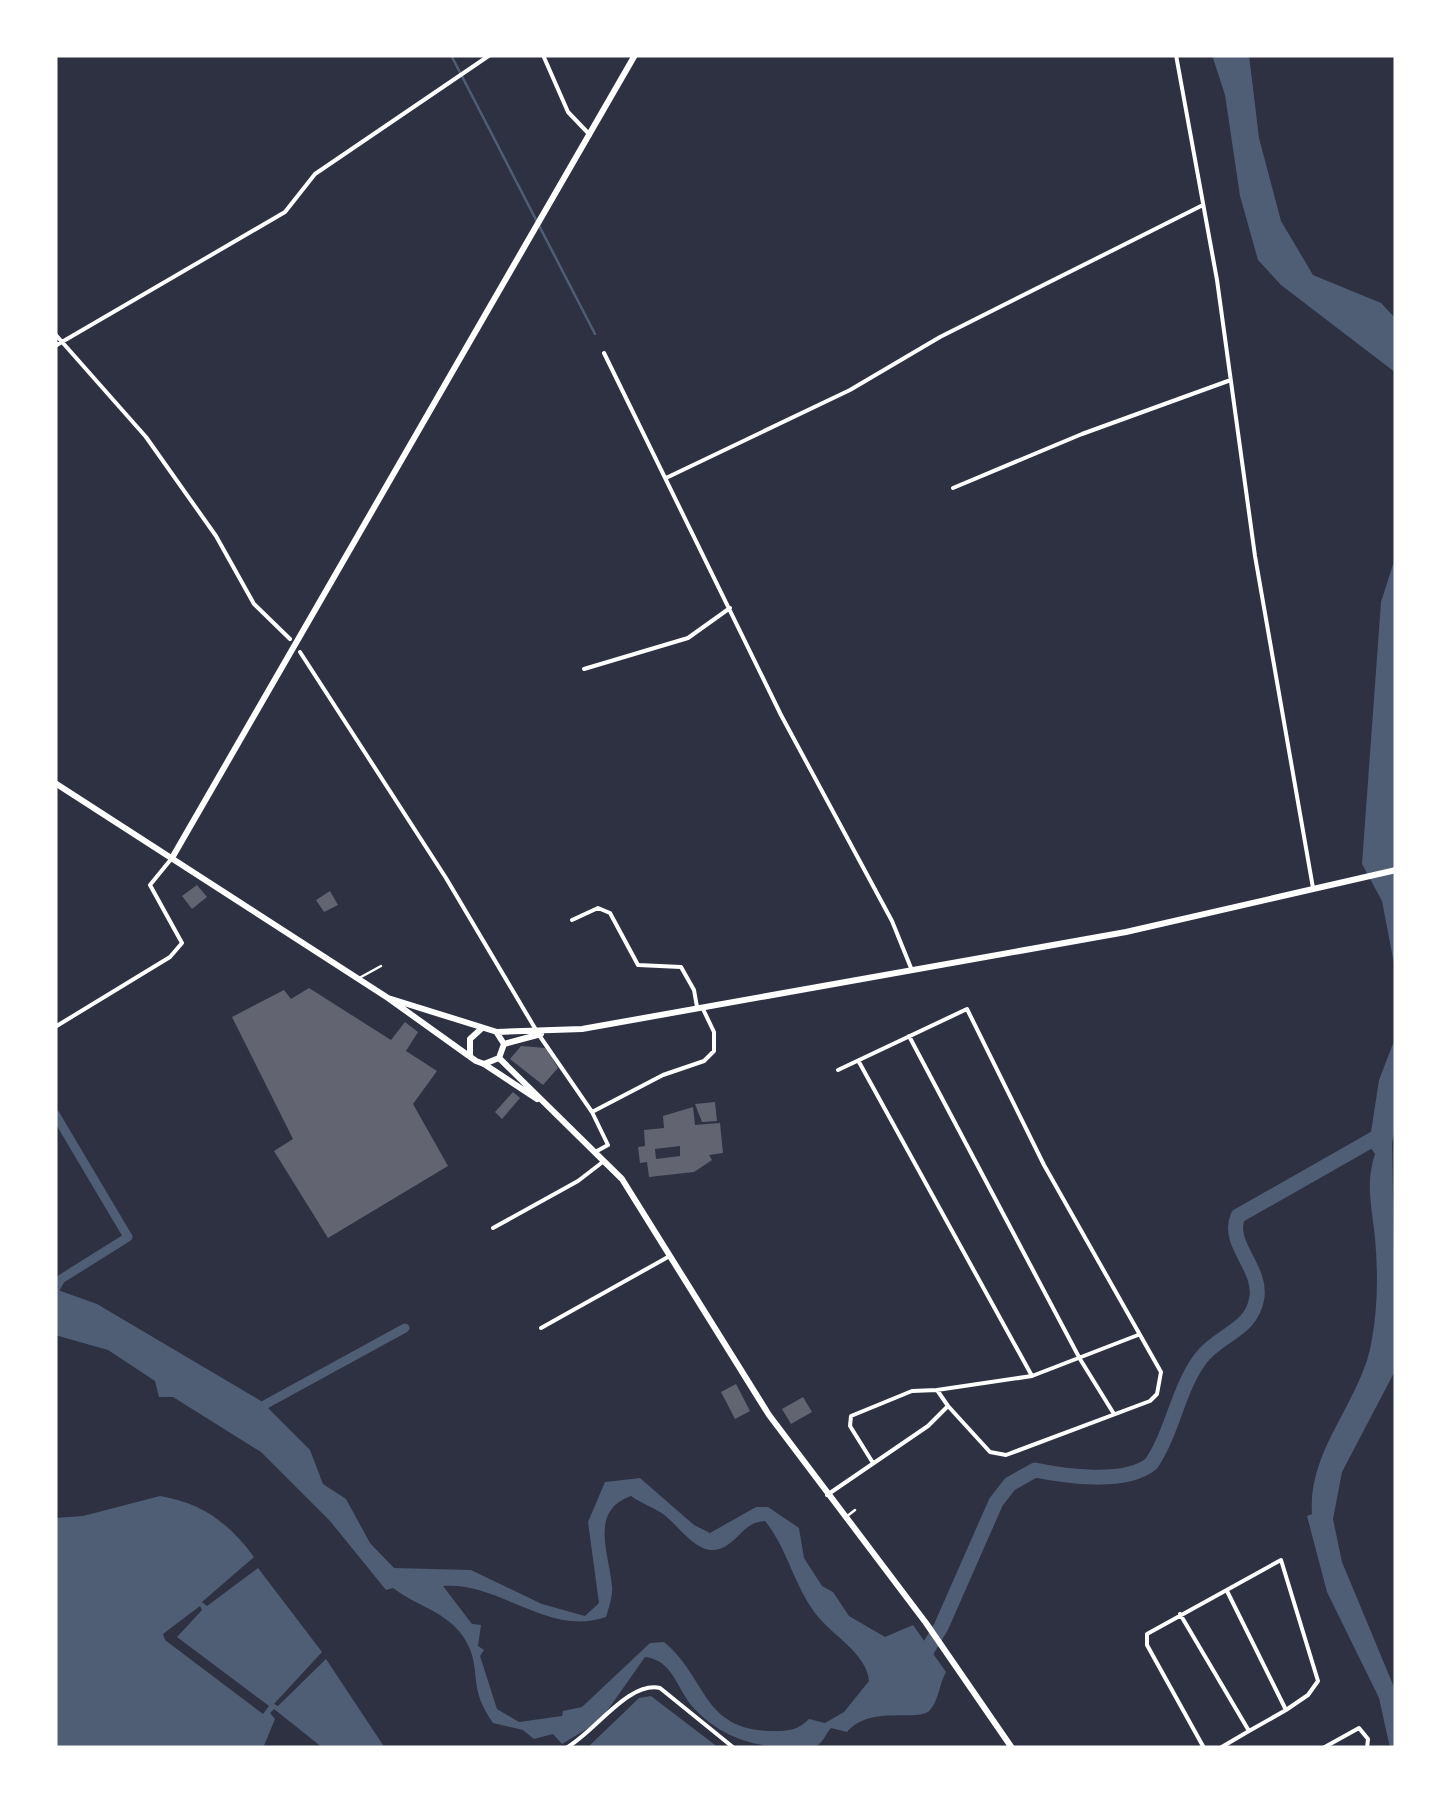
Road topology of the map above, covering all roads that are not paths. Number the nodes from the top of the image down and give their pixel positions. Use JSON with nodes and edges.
{"nodes":[{"id":1,"x":490,"y":55,"type":"edge"},
{"id":2,"x":543,"y":55,"type":"edge"},
{"id":3,"x":635,"y":55,"type":"edge"},
{"id":4,"x":1176,"y":55,"type":"edge"},
{"id":5,"x":590,"y":136,"type":"junction"},
{"id":6,"x":1204,"y":205,"type":"junction"},
{"id":7,"x":55,"y":334,"type":"edge"},
{"id":8,"x":62,"y":342,"type":"junction"},
{"id":9,"x":55,"y":346,"type":"edge"},
{"id":10,"x":604,"y":353,"type":"dead end"},
{"id":11,"x":1228,"y":381,"type":"junction"},
{"id":12,"x":666,"y":478,"type":"junction"},
{"id":13,"x":953,"y":488,"type":"dead end"},
{"id":14,"x":730,"y":608,"type":"junction"},
{"id":15,"x":290,"y":639,"type":"dead end"},
{"id":16,"x":300,"y":652,"type":"dead end"},
{"id":17,"x":584,"y":669,"type":"dead end"},
{"id":18,"x":55,"y":782,"type":"edge"},
{"id":19,"x":172,"y":858,"type":"junction"},
{"id":20,"x":1396,"y":870,"type":"edge"},
{"id":21,"x":1313,"y":890,"type":"junction"},
{"id":22,"x":572,"y":920,"type":"dead end"},
{"id":23,"x":382,"y":966,"type":"dead end"},
{"id":24,"x":912,"y":972,"type":"junction"},
{"id":25,"x":358,"y":979,"type":"junction"},
{"id":26,"x":388,"y":998,"type":"junction"},
{"id":27,"x":700,"y":1007,"type":"junction"},
{"id":28,"x":55,"y":1027,"type":"edge"},
{"id":29,"x":482,"y":1029,"type":"junction"},
{"id":30,"x":497,"y":1032,"type":"junction"},
{"id":31,"x":538,"y":1034,"type":"junction"},
{"id":32,"x":909,"y":1036,"type":"junction"},
{"id":33,"x":504,"y":1044,"type":"junction"},
{"id":34,"x":470,"y":1055,"type":"junction"},
{"id":35,"x":499,"y":1058,"type":"junction"},
{"id":36,"x":859,"y":1062,"type":"junction"},
{"id":37,"x":484,"y":1064,"type":"junction"},
{"id":38,"x":838,"y":1070,"type":"dead end"},
{"id":39,"x":553,"y":1109,"type":"junction"},
{"id":40,"x":592,"y":1112,"type":"junction"},
{"id":41,"x":597,"y":1152,"type":"junction"},
{"id":42,"x":606,"y":1159,"type":"junction"},
{"id":43,"x":493,"y":1228,"type":"dead end"},
{"id":44,"x":671,"y":1256,"type":"junction"},
{"id":45,"x":541,"y":1328,"type":"dead end"},
{"id":46,"x":1139,"y":1335,"type":"junction"},
{"id":47,"x":1080,"y":1358,"type":"junction"},
{"id":48,"x":1032,"y":1376,"type":"junction"},
{"id":49,"x":936,"y":1390,"type":"junction"},
{"id":50,"x":948,"y":1406,"type":"junction"},
{"id":51,"x":1115,"y":1416,"type":"junction"},
{"id":52,"x":873,"y":1463,"type":"junction"},
{"id":53,"x":828,"y":1495,"type":"junction"},
{"id":54,"x":855,"y":1510,"type":"dead end"},
{"id":55,"x":845,"y":1518,"type":"junction"},
{"id":56,"x":1226,"y":1589,"type":"junction"},
{"id":57,"x":1180,"y":1614,"type":"junction"},
{"id":58,"x":1286,"y":1710,"type":"junction"},
{"id":59,"x":1249,"y":1730,"type":"junction"},
{"id":60,"x":566,"y":1748,"type":"edge"},
{"id":61,"x":734,"y":1748,"type":"edge"},
{"id":62,"x":1012,"y":1748,"type":"edge"},
{"id":63,"x":1204,"y":1748,"type":"edge"},
{"id":64,"x":1220,"y":1748,"type":"edge"},
{"id":65,"x":1323,"y":1748,"type":"edge"},
{"id":66,"x":1367,"y":1748,"type":"edge"}],
"edges":[{"from":1,"to":8,"type":"street"},
{"from":2,"to":5,"type":"street"},
{"from":3,"to":5,"type":"main road"},
{"from":4,"to":6,"type":"street"},
{"from":5,"to":19,"type":"main road"},
{"from":6,"to":11,"type":"street"},
{"from":6,"to":12,"type":"street"},
{"from":7,"to":8,"type":"street"},
{"from":8,"to":9,"type":"street"},
{"from":8,"to":15,"type":"street"},
{"from":10,"to":12,"type":"street"},
{"from":11,"to":13,"type":"street"},
{"from":11,"to":21,"type":"street"},
{"from":12,"to":14,"type":"street"},
{"from":14,"to":17,"type":"street"},
{"from":14,"to":24,"type":"street"},
{"from":16,"to":31,"type":"street"},
{"from":18,"to":19,"type":"main road"},
{"from":19,"to":25,"type":"main road"},
{"from":19,"to":28,"type":"street"},
{"from":20,"to":21,"type":"main road"},
{"from":21,"to":24,"type":"main road"},
{"from":22,"to":27,"type":"street"},
{"from":23,"to":25,"type":"lane"},
{"from":24,"to":27,"type":"main road"},
{"from":25,"to":26,"type":"main road"},
{"from":26,"to":29,"type":"main road"},
{"from":26,"to":34,"type":"main road"},
{"from":27,"to":31,"type":"main road"},
{"from":27,"to":40,"type":"street"},
{"from":29,"to":30,"type":"main road"},
{"from":29,"to":34,"type":"main road"},
{"from":30,"to":31,"type":"main road"},
{"from":30,"to":33,"type":"main road"},
{"from":31,"to":33,"type":"main road"},
{"from":31,"to":40,"type":"street"},
{"from":32,"to":36,"type":"street"},
{"from":32,"to":46,"type":"street"},
{"from":32,"to":47,"type":"street"},
{"from":33,"to":35,"type":"main road"},
{"from":34,"to":37,"type":"main road"},
{"from":35,"to":37,"type":"main road"},
{"from":35,"to":39,"type":"main road"},
{"from":36,"to":38,"type":"street"},
{"from":36,"to":48,"type":"street"},
{"from":37,"to":39,"type":"main road"},
{"from":39,"to":41,"type":"main road"},
{"from":40,"to":41,"type":"street"},
{"from":41,"to":42,"type":"main road"},
{"from":42,"to":43,"type":"street"},
{"from":42,"to":44,"type":"main road"},
{"from":44,"to":45,"type":"street"},
{"from":44,"to":53,"type":"main road"},
{"from":46,"to":47,"type":"street"},
{"from":46,"to":51,"type":"street"},
{"from":47,"to":48,"type":"street"},
{"from":47,"to":51,"type":"street"},
{"from":48,"to":49,"type":"street"},
{"from":49,"to":50,"type":"street"},
{"from":49,"to":52,"type":"street"},
{"from":50,"to":51,"type":"street"},
{"from":50,"to":52,"type":"street"},
{"from":52,"to":53,"type":"street"},
{"from":53,"to":55,"type":"main road"},
{"from":54,"to":55,"type":"lane"},
{"from":55,"to":62,"type":"main road"},
{"from":56,"to":57,"type":"street"},
{"from":56,"to":58,"type":"street"},
{"from":56,"to":58,"type":"street"},
{"from":57,"to":59,"type":"street"},
{"from":57,"to":63,"type":"street"},
{"from":58,"to":59,"type":"street"},
{"from":59,"to":64,"type":"street"},
{"from":60,"to":61,"type":"street"},
{"from":65,"to":66,"type":"street"}]}
